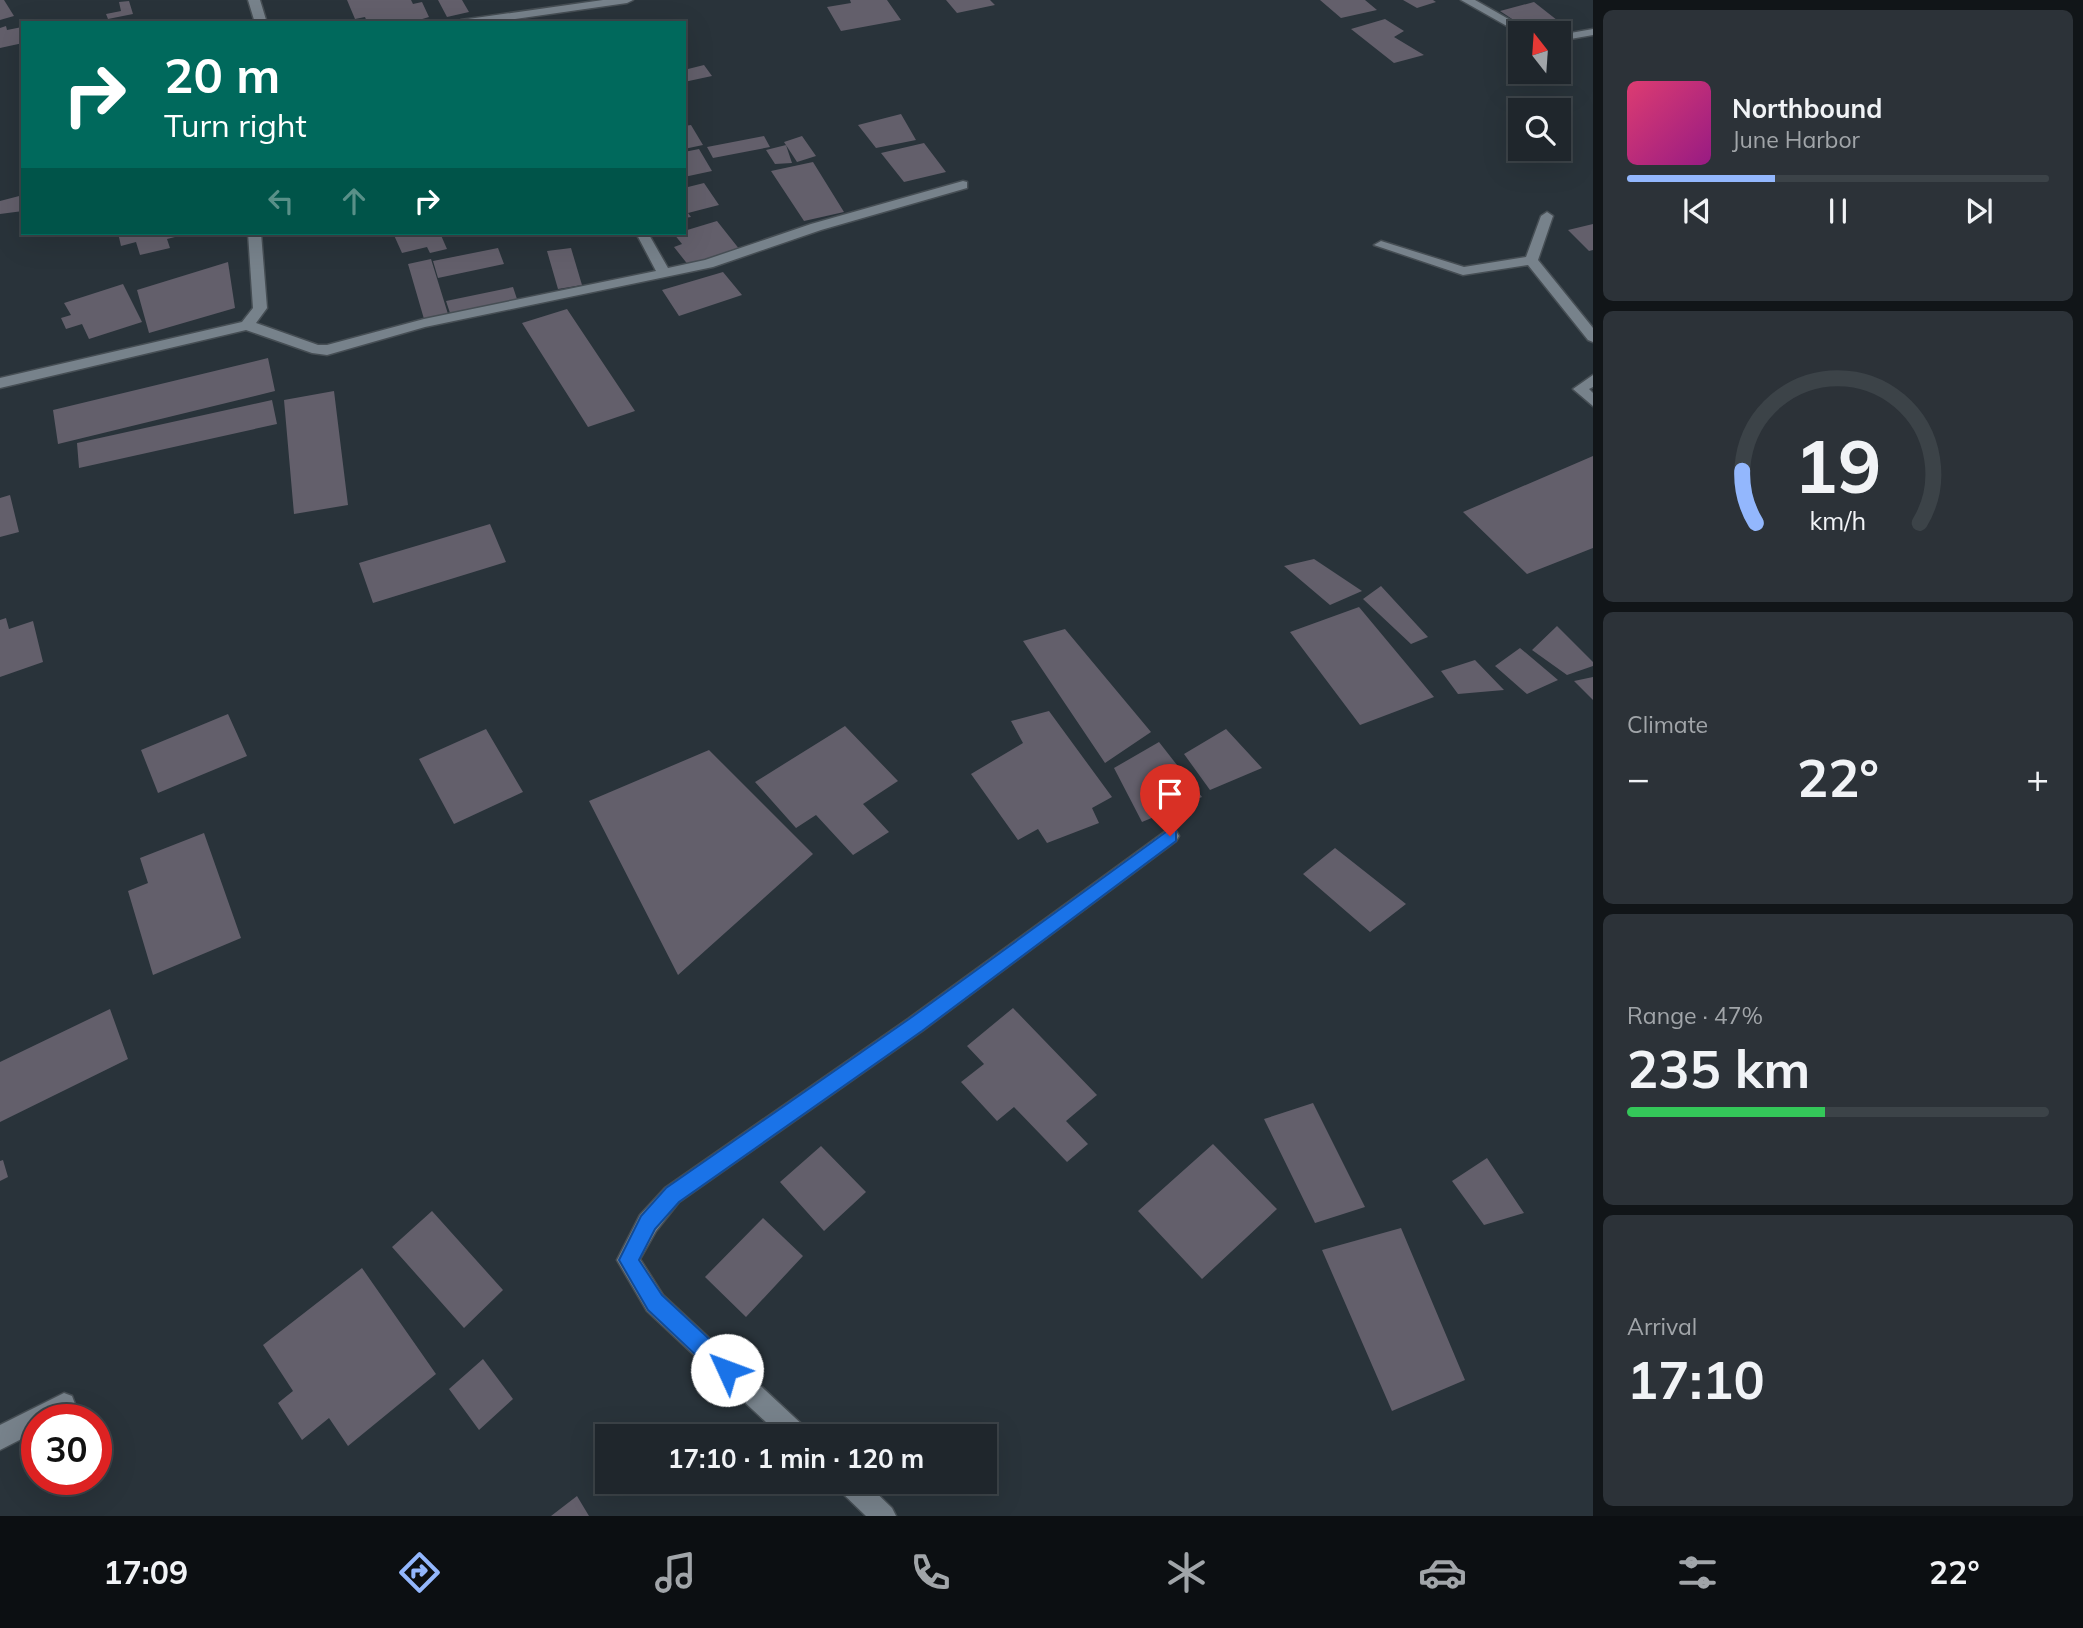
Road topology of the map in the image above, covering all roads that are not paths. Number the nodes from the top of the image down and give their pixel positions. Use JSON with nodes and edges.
{"nodes":[{"id":1,"x":254,"y":0,"type":"edge"},
{"id":2,"x":627,"y":0,"type":"edge"},
{"id":3,"x":1466,"y":0,"type":"edge"},
{"id":4,"x":260,"y":21,"type":"edge"},
{"id":5,"x":475,"y":21,"type":"edge"},
{"id":6,"x":1508,"y":23,"type":"edge"},
{"id":7,"x":1593,"y":32,"type":"edge"},
{"id":8,"x":1572,"y":36,"type":"edge"},
{"id":9,"x":963,"y":185,"type":"dead end"},
{"id":10,"x":1546,"y":216,"type":"dead end"},
{"id":11,"x":254,"y":235,"type":"edge"},
{"id":12,"x":643,"y":235,"type":"edge"},
{"id":13,"x":1381,"y":245,"type":"dead end"},
{"id":14,"x":1531,"y":260,"type":"junction"},
{"id":15,"x":663,"y":272,"type":"junction"},
{"id":16,"x":247,"y":325,"type":"junction"},
{"id":17,"x":1593,"y":337,"type":"edge"},
{"id":18,"x":1593,"y":380,"type":"edge"},
{"id":19,"x":0,"y":383,"type":"edge"},
{"id":20,"x":1593,"y":401,"type":"edge"},
{"id":21,"x":1170,"y":836,"type":"dead end"},
{"id":22,"x":785,"y":1424,"type":"edge"},
{"id":23,"x":21,"y":1427,"type":"edge"},
{"id":24,"x":0,"y":1438,"type":"edge"},
{"id":25,"x":860,"y":1494,"type":"edge"},
{"id":26,"x":884,"y":1516,"type":"edge"}],
"edges":[{"from":1,"to":4,"type":"street"},
{"from":2,"to":5,"type":"street"},
{"from":3,"to":6,"type":"street"},
{"from":7,"to":8,"type":"street"},
{"from":9,"to":15,"type":"street"},
{"from":10,"to":14,"type":"street"},
{"from":11,"to":16,"type":"street"},
{"from":12,"to":15,"type":"street"},
{"from":13,"to":14,"type":"street"},
{"from":14,"to":17,"type":"street"},
{"from":15,"to":16,"type":"street"},
{"from":16,"to":19,"type":"street"},
{"from":18,"to":20,"type":"street"},
{"from":21,"to":22,"type":"street"},
{"from":23,"to":24,"type":"street"},
{"from":25,"to":26,"type":"street"}]}
